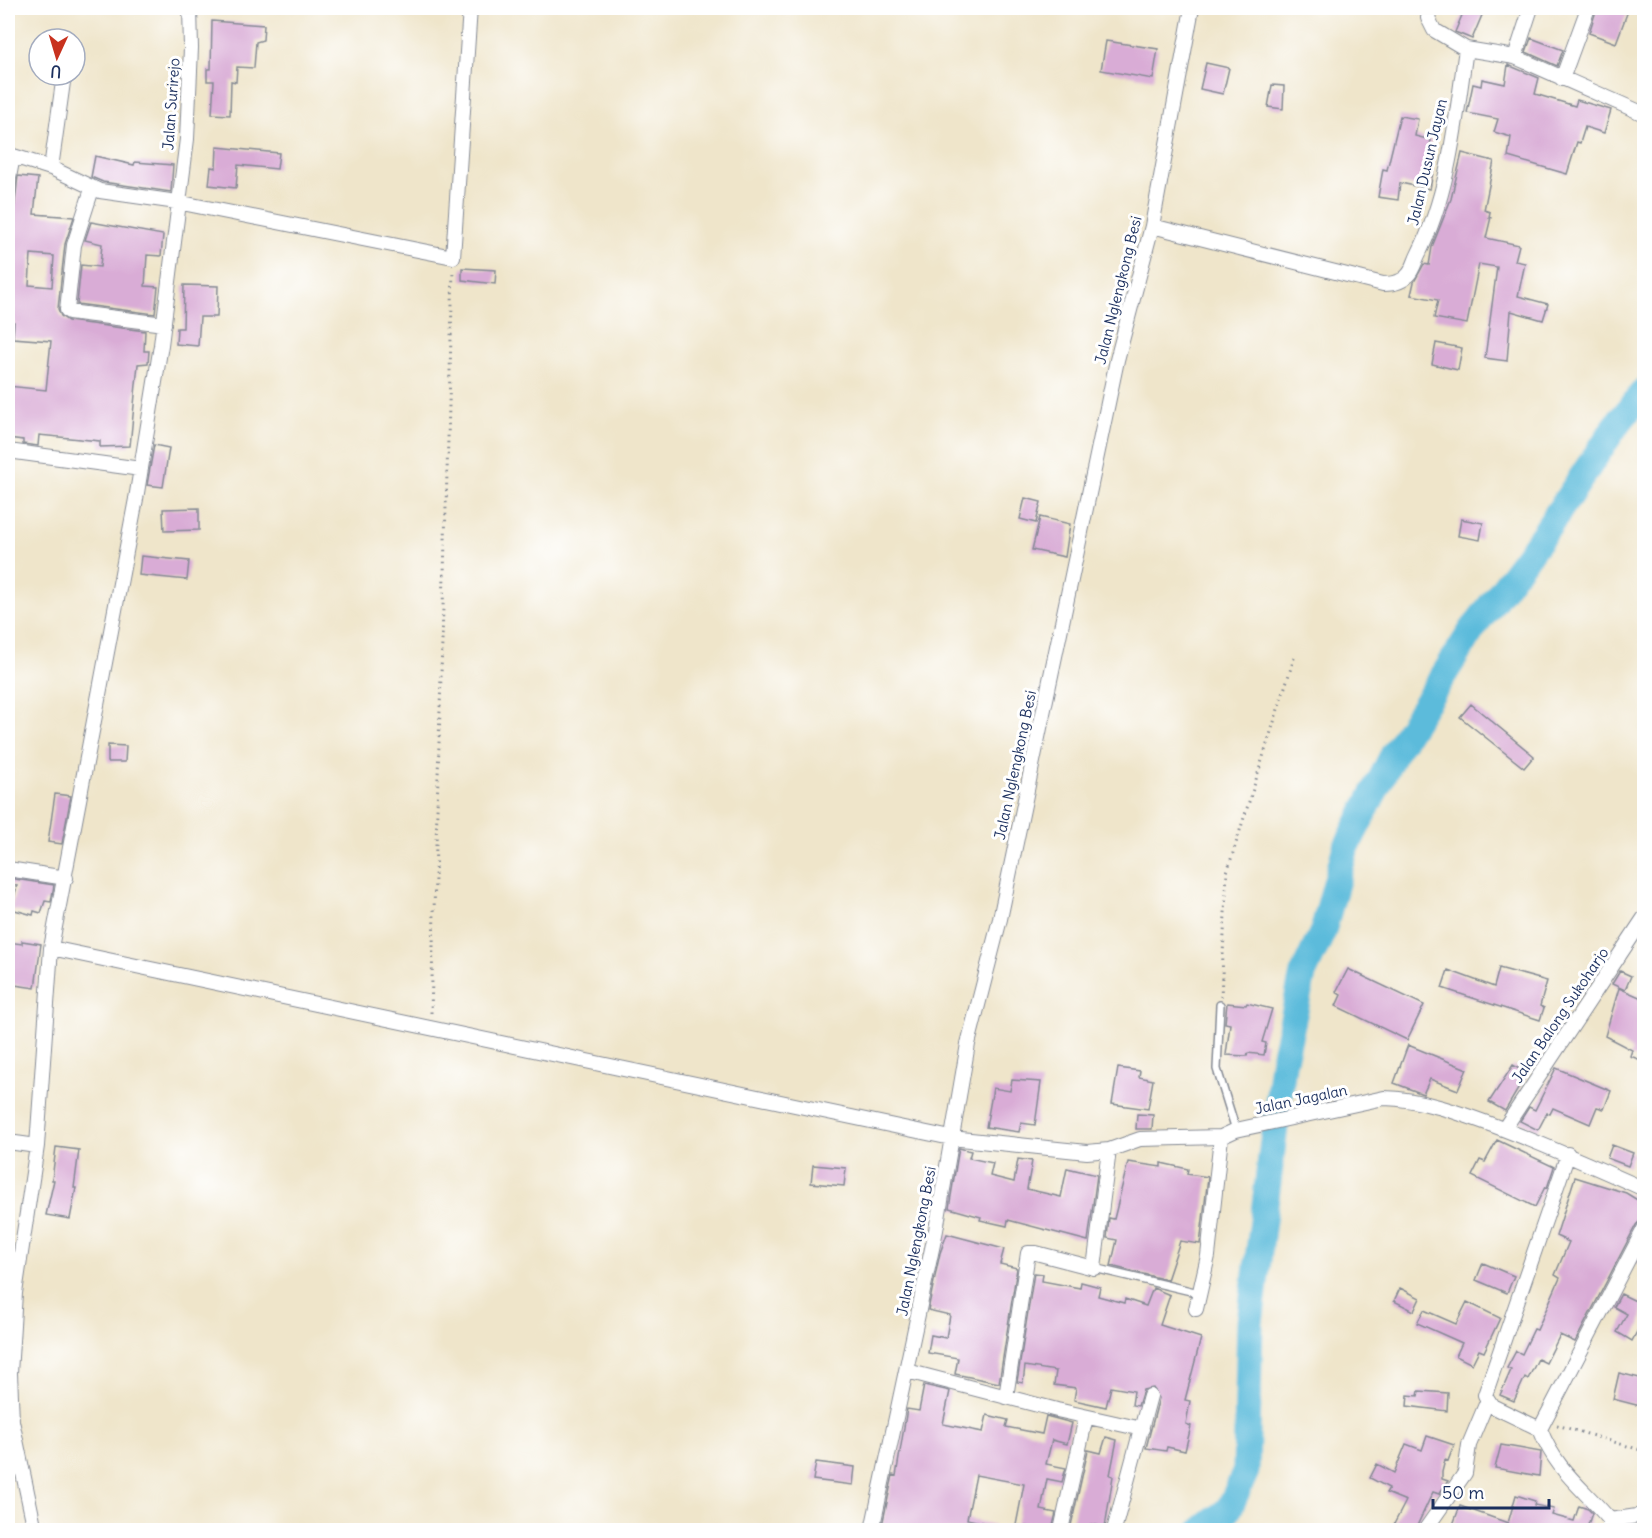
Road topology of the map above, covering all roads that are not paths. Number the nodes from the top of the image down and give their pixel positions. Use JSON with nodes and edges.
{"nodes":[{"id":1,"x":190,"y":8,"type":"edge"},
{"id":2,"x":470,"y":8,"type":"edge"},
{"id":3,"x":1192,"y":8,"type":"edge"},
{"id":4,"x":1430,"y":8,"type":"edge"},
{"id":5,"x":1531,"y":8,"type":"edge"},
{"id":6,"x":1588,"y":8,"type":"edge"},
{"id":7,"x":1466,"y":49,"type":"junction"},
{"id":8,"x":1515,"y":57,"type":"junction"},
{"id":9,"x":1562,"y":79,"type":"junction"},
{"id":10,"x":62,"y":87,"type":"edge"},
{"id":11,"x":1644,"y":114,"type":"edge"},
{"id":12,"x":51,"y":168,"type":"junction"},
{"id":13,"x":8,"y":183,"type":"edge"},
{"id":14,"x":92,"y":189,"type":"junction"},
{"id":15,"x":177,"y":202,"type":"junction"},
{"id":16,"x":1152,"y":226,"type":"junction"},
{"id":17,"x":164,"y":324,"type":"junction"},
{"id":18,"x":8,"y":451,"type":"edge"},
{"id":19,"x":141,"y":469,"type":"junction"},
{"id":20,"x":8,"y":868,"type":"edge"},
{"id":21,"x":66,"y":878,"type":"junction"},
{"id":22,"x":1644,"y":918,"type":"edge"},
{"id":23,"x":51,"y":948,"type":"junction"},
{"id":24,"x":1220,"y":1005,"type":"road end"},
{"id":25,"x":1504,"y":1129,"type":"junction"},
{"id":26,"x":1236,"y":1130,"type":"junction"},
{"id":27,"x":1221,"y":1137,"type":"junction"},
{"id":28,"x":951,"y":1138,"type":"junction"},
{"id":29,"x":8,"y":1142,"type":"edge"},
{"id":30,"x":37,"y":1146,"type":"junction"},
{"id":31,"x":1109,"y":1150,"type":"junction"},
{"id":32,"x":1568,"y":1154,"type":"junction"},
{"id":33,"x":1644,"y":1189,"type":"edge"},
{"id":34,"x":1644,"y":1229,"type":"edge"},
{"id":35,"x":1094,"y":1268,"type":"junction"},
{"id":36,"x":1199,"y":1293,"type":"junction"},
{"id":37,"x":1196,"y":1309,"type":"dead end"},
{"id":38,"x":907,"y":1371,"type":"junction"},
{"id":39,"x":1150,"y":1396,"type":"dead end"},
{"id":40,"x":1006,"y":1397,"type":"junction"},
{"id":41,"x":1487,"y":1402,"type":"junction"},
{"id":42,"x":1086,"y":1417,"type":"junction"},
{"id":43,"x":1542,"y":1425,"type":"junction"},
{"id":44,"x":1142,"y":1429,"type":"junction"},
{"id":45,"x":1644,"y":1515,"type":"edge"},
{"id":46,"x":1609,"y":1525,"type":"edge"},
{"id":47,"x":33,"y":1530,"type":"edge"},
{"id":48,"x":872,"y":1530,"type":"edge"},
{"id":49,"x":1061,"y":1530,"type":"edge"},
{"id":50,"x":1114,"y":1530,"type":"edge"},
{"id":51,"x":1425,"y":1530,"type":"edge"}],
"edges":[{"from":1,"to":15,"type":"street","name":"Jalan Surirejo"},
{"from":2,"to":15,"type":"street"},
{"from":3,"to":16,"type":"street","name":"Jalan Nglengkong Besi"},
{"from":4,"to":7,"type":"street"},
{"from":5,"to":8,"type":"street"},
{"from":6,"to":9,"type":"street"},
{"from":7,"to":8,"type":"street"},
{"from":7,"to":16,"type":"street","name":"Jalan Dusun Jayan"},
{"from":8,"to":9,"type":"street"},
{"from":9,"to":11,"type":"street"},
{"from":10,"to":12,"type":"street"},
{"from":12,"to":13,"type":"street"},
{"from":12,"to":14,"type":"street"},
{"from":14,"to":15,"type":"street"},
{"from":14,"to":17,"type":"street"},
{"from":15,"to":17,"type":"street","name":"Jalan Surirejo"},
{"from":16,"to":28,"type":"street","name":"Jalan Nglengkong Besi"},
{"from":17,"to":19,"type":"street","name":"Jalan Surirejo"},
{"from":18,"to":19,"type":"street"},
{"from":19,"to":21,"type":"street","name":"Jalan Surirejo"},
{"from":20,"to":21,"type":"street"},
{"from":21,"to":23,"type":"street","name":"Jalan Surirejo"},
{"from":22,"to":25,"type":"street","name":"Jalan Balong Sukoharjo"},
{"from":23,"to":28,"type":"street","name":"Jalan Jagalan"},
{"from":23,"to":30,"type":"street","name":"Jalan Surirejo"},
{"from":24,"to":26,"type":"lane"},
{"from":25,"to":26,"type":"street","name":"Jalan Jagalan"},
{"from":25,"to":32,"type":"street","name":"Jalan Jagalan"},
{"from":26,"to":27,"type":"street","name":"Jalan Jagalan"},
{"from":27,"to":31,"type":"street","name":"Jalan Jagalan"},
{"from":27,"to":36,"type":"street"},
{"from":28,"to":31,"type":"street","name":"Jalan Jagalan"},
{"from":28,"to":38,"type":"street","name":"Jalan Nglengkong Besi"},
{"from":29,"to":30,"type":"street"},
{"from":30,"to":47,"type":"street","name":"Jalan Surirejo"},
{"from":31,"to":35,"type":"street"},
{"from":32,"to":33,"type":"street","name":"Jalan Jagalan"},
{"from":32,"to":41,"type":"street"},
{"from":34,"to":43,"type":"street"},
{"from":35,"to":36,"type":"lane"},
{"from":35,"to":40,"type":"street"},
{"from":36,"to":37,"type":"street"},
{"from":38,"to":40,"type":"street"},
{"from":38,"to":48,"type":"street","name":"Jalan Nglengkong Besi"},
{"from":39,"to":44,"type":"street"},
{"from":40,"to":42,"type":"street"},
{"from":41,"to":43,"type":"street"},
{"from":41,"to":51,"type":"street"},
{"from":42,"to":44,"type":"street"},
{"from":42,"to":49,"type":"street"},
{"from":43,"to":46,"type":"street"},
{"from":44,"to":50,"type":"street"},
{"from":45,"to":46,"type":"street"}]}
